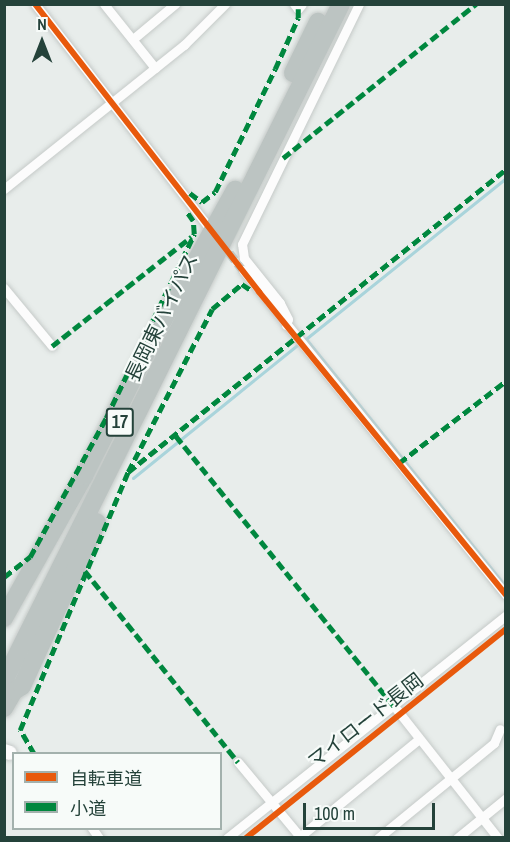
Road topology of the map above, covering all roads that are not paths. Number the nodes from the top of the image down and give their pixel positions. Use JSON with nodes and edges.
{"nodes":[{"id":1,"x":35,"y":4,"type":"edge"},
{"id":2,"x":104,"y":4,"type":"edge"},
{"id":3,"x":225,"y":4,"type":"edge"},
{"id":4,"x":294,"y":4,"type":"edge"},
{"id":5,"x":302,"y":4,"type":"edge"},
{"id":6,"x":327,"y":4,"type":"edge"},
{"id":7,"x":341,"y":4,"type":"edge"},
{"id":8,"x":359,"y":4,"type":"edge"},
{"id":9,"x":175,"y":5,"type":"edge"},
{"id":10,"x":133,"y":39,"type":"junction"},
{"id":11,"x":155,"y":68,"type":"junction"},
{"id":12,"x":113,"y":102,"type":"junction"},
{"id":13,"x":4,"y":189,"type":"edge"},
{"id":14,"x":235,"y":190,"type":"junction"},
{"id":15,"x":206,"y":224,"type":"dead end"},
{"id":16,"x":243,"y":270,"type":"tunnel mouth"},
{"id":17,"x":4,"y":288,"type":"edge"},
{"id":18,"x":286,"y":325,"type":"junction"},
{"id":19,"x":52,"y":346,"type":"dead end"},
{"id":20,"x":506,"y":595,"type":"edge"},
{"id":21,"x":506,"y":615,"type":"edge"},
{"id":22,"x":4,"y":618,"type":"edge"},
{"id":23,"x":4,"y":654,"type":"edge"},
{"id":24,"x":13,"y":684,"type":"edge"},
{"id":25,"x":394,"y":706,"type":"junction"},
{"id":26,"x":4,"y":708,"type":"edge"},
{"id":27,"x":4,"y":721,"type":"edge"},
{"id":28,"x":500,"y":729,"type":"dead end"},
{"id":29,"x":419,"y":739,"type":"junction"},
{"id":30,"x":238,"y":762,"type":"dead end"},
{"id":31,"x":450,"y":779,"type":"junction"},
{"id":32,"x":506,"y":798,"type":"edge"},
{"id":33,"x":272,"y":801,"type":"junction"},
{"id":34,"x":482,"y":817,"type":"junction"},
{"id":35,"x":227,"y":837,"type":"edge"},
{"id":36,"x":300,"y":837,"type":"edge"},
{"id":37,"x":378,"y":837,"type":"edge"},
{"id":38,"x":457,"y":837,"type":"edge"},
{"id":39,"x":498,"y":837,"type":"edge"}],
"edges":[{"from":1,"to":12,"type":"street"},
{"from":2,"to":10,"type":"street"},
{"from":3,"to":11,"type":"street"},
{"from":4,"to":5,"type":"street"},
{"from":6,"to":14,"type":"highway","name":"長岡東バイパス","number":"17"},
{"from":7,"to":24,"type":"highway","name":"長岡東バイパス","number":"17"},
{"from":8,"to":18,"type":"street"},
{"from":9,"to":10,"type":"street"},
{"from":10,"to":11,"type":"street"},
{"from":11,"to":12,"type":"street"},
{"from":12,"to":13,"type":"street"},
{"from":12,"to":15,"type":"street"},
{"from":14,"to":22,"type":"highway","number":"17"},
{"from":14,"to":23,"type":"highway","name":"長岡東バイパス","number":"17"},
{"from":16,"to":18,"type":"street"},
{"from":17,"to":19,"type":"street"},
{"from":18,"to":20,"type":"street"},
{"from":21,"to":25,"type":"street"},
{"from":24,"to":26,"type":"highway","number":"17"},
{"from":24,"to":27,"type":"highway","number":"17"},
{"from":25,"to":29,"type":"street"},
{"from":25,"to":33,"type":"street"},
{"from":28,"to":31,"type":"street"},
{"from":29,"to":31,"type":"street"},
{"from":29,"to":36,"type":"street"},
{"from":30,"to":33,"type":"street"},
{"from":31,"to":34,"type":"street"},
{"from":31,"to":37,"type":"street"},
{"from":32,"to":34,"type":"street"},
{"from":33,"to":35,"type":"street"},
{"from":33,"to":36,"type":"street"},
{"from":34,"to":38,"type":"street"},
{"from":34,"to":39,"type":"street"}]}
